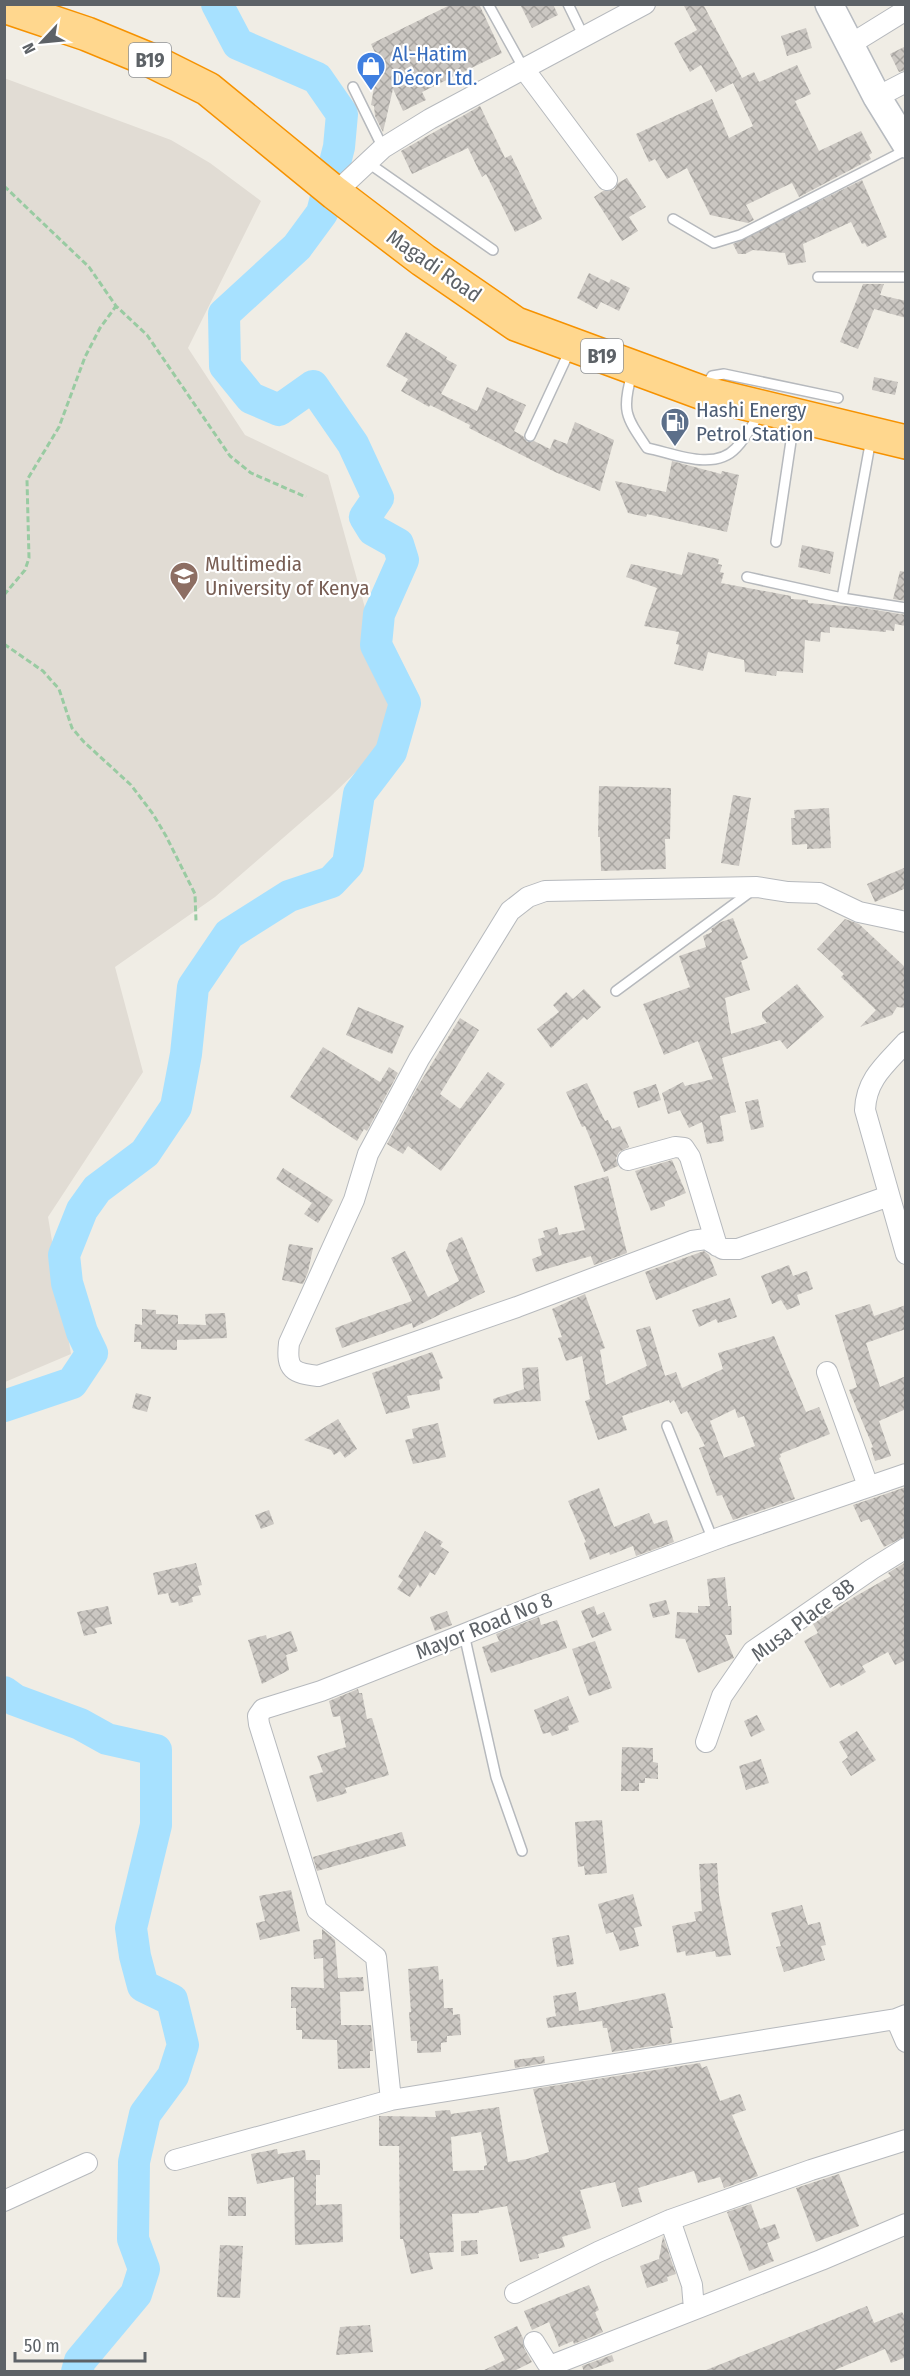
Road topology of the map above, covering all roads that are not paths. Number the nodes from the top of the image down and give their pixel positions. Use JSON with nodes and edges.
{"nodes":[{"id":1,"x":488,"y":4,"type":"edge"},
{"id":2,"x":568,"y":4,"type":"edge"},
{"id":3,"x":645,"y":4,"type":"edge"},
{"id":4,"x":829,"y":4,"type":"edge"},
{"id":5,"x":4,"y":6,"type":"edge"},
{"id":6,"x":906,"y":10,"type":"edge"},
{"id":7,"x":584,"y":37,"type":"junction"},
{"id":8,"x":851,"y":44,"type":"junction"},
{"id":9,"x":524,"y":69,"type":"junction"},
{"id":10,"x":906,"y":82,"type":"edge"},
{"id":11,"x":353,"y":87,"type":"dead end"},
{"id":12,"x":877,"y":96,"type":"junction"},
{"id":13,"x":906,"y":144,"type":"edge"},
{"id":14,"x":383,"y":148,"type":"junction"},
{"id":15,"x":906,"y":150,"type":"edge"},
{"id":16,"x":367,"y":162,"type":"junction"},
{"id":17,"x":607,"y":180,"type":"dead end"},
{"id":18,"x":334,"y":193,"type":"junction"},
{"id":19,"x":673,"y":219,"type":"dead end"},
{"id":20,"x":493,"y":250,"type":"dead end"},
{"id":21,"x":818,"y":277,"type":"dead end"},
{"id":22,"x":906,"y":277,"type":"edge"},
{"id":23,"x":572,"y":345,"type":"junction"},
{"id":24,"x":634,"y":367,"type":"junction"},
{"id":25,"x":703,"y":393,"type":"junction"},
{"id":26,"x":838,"y":398,"type":"dead end"},
{"id":27,"x":762,"y":408,"type":"junction"},
{"id":28,"x":795,"y":416,"type":"junction"},
{"id":29,"x":872,"y":434,"type":"junction"},
{"id":30,"x":530,"y":436,"type":"dead end"},
{"id":31,"x":906,"y":442,"type":"edge"},
{"id":32,"x":776,"y":542,"type":"dead end"},
{"id":33,"x":747,"y":577,"type":"dead end"},
{"id":34,"x":842,"y":598,"type":"junction"},
{"id":35,"x":906,"y":608,"type":"edge"},
{"id":36,"x":757,"y":887,"type":"junction"},
{"id":37,"x":906,"y":922,"type":"edge"},
{"id":38,"x":616,"y":991,"type":"dead end"},
{"id":39,"x":906,"y":1042,"type":"edge"},
{"id":40,"x":628,"y":1160,"type":"dead end"},
{"id":41,"x":889,"y":1196,"type":"junction"},
{"id":42,"x":717,"y":1246,"type":"junction"},
{"id":43,"x":906,"y":1254,"type":"edge"},
{"id":44,"x":827,"y":1372,"type":"dead end"},
{"id":45,"x":667,"y":1426,"type":"dead end"},
{"id":46,"x":906,"y":1474,"type":"edge"},
{"id":47,"x":868,"y":1486,"type":"junction"},
{"id":48,"x":713,"y":1540,"type":"junction"},
{"id":49,"x":906,"y":1548,"type":"edge"},
{"id":50,"x":464,"y":1634,"type":"junction"},
{"id":51,"x":706,"y":1742,"type":"dead end"},
{"id":52,"x":522,"y":1851,"type":"dead end"},
{"id":53,"x":901,"y":2017,"type":"edge"},
{"id":54,"x":906,"y":2042,"type":"edge"},
{"id":55,"x":390,"y":2100,"type":"junction"},
{"id":56,"x":906,"y":2140,"type":"edge"},
{"id":57,"x":175,"y":2160,"type":"dead end"},
{"id":58,"x":87,"y":2163,"type":"dead end"},
{"id":59,"x":4,"y":2201,"type":"edge"},
{"id":60,"x":670,"y":2220,"type":"junction"},
{"id":61,"x":906,"y":2224,"type":"edge"},
{"id":62,"x":515,"y":2293,"type":"dead end"},
{"id":63,"x":694,"y":2309,"type":"junction"},
{"id":64,"x":534,"y":2342,"type":"dead end"}],
"edges":[{"from":1,"to":9,"type":"lane"},
{"from":2,"to":7,"type":"lane"},
{"from":3,"to":7,"type":"street"},
{"from":4,"to":8,"type":"street"},
{"from":5,"to":18,"type":"highway","name":"Magadi Road","number":"B19"},
{"from":6,"to":8,"type":"street"},
{"from":7,"to":9,"type":"street"},
{"from":8,"to":12,"type":"street"},
{"from":9,"to":14,"type":"street"},
{"from":9,"to":17,"type":"street"},
{"from":10,"to":12,"type":"street"},
{"from":11,"to":14,"type":"lane"},
{"from":12,"to":13,"type":"street"},
{"from":14,"to":16,"type":"street"},
{"from":15,"to":19,"type":"lane"},
{"from":16,"to":18,"type":"street"},
{"from":16,"to":20,"type":"lane"},
{"from":18,"to":23,"type":"highway","name":"Magadi Road","number":"B19"},
{"from":21,"to":22,"type":"lane"},
{"from":23,"to":24,"type":"highway","name":"Magadi Road","number":"B19"},
{"from":23,"to":30,"type":"lane"},
{"from":24,"to":25,"type":"highway","name":"Magadi Road","number":"B19"},
{"from":24,"to":27,"type":"lane"},
{"from":25,"to":26,"type":"lane"},
{"from":25,"to":27,"type":"highway","name":"Magadi Road","number":"B19"},
{"from":27,"to":28,"type":"highway","name":"Magadi Road","number":"B19"},
{"from":28,"to":29,"type":"highway","name":"Magadi Road","number":"B19"},
{"from":28,"to":32,"type":"lane"},
{"from":29,"to":31,"type":"highway","name":"Magadi Road","number":"B19"},
{"from":29,"to":34,"type":"lane"},
{"from":33,"to":34,"type":"lane"},
{"from":34,"to":35,"type":"lane"},
{"from":36,"to":37,"type":"street"},
{"from":36,"to":38,"type":"lane"},
{"from":36,"to":42,"type":"street"},
{"from":39,"to":41,"type":"street"},
{"from":40,"to":42,"type":"street"},
{"from":41,"to":42,"type":"street"},
{"from":41,"to":43,"type":"street"},
{"from":44,"to":47,"type":"street"},
{"from":45,"to":48,"type":"lane"},
{"from":46,"to":47,"type":"street","name":"Mayor Road No 8"},
{"from":47,"to":48,"type":"street","name":"Mayor Road No 8"},
{"from":48,"to":50,"type":"street","name":"Mayor Road No 8"},
{"from":49,"to":51,"type":"street","name":"Musa Place 8B"},
{"from":50,"to":52,"type":"lane"},
{"from":50,"to":55,"type":"street","name":"Mayor Road No 8"},
{"from":53,"to":54,"type":"street"},
{"from":53,"to":55,"type":"street"},
{"from":55,"to":57,"type":"street"},
{"from":56,"to":60,"type":"street"},
{"from":58,"to":59,"type":"street"},
{"from":60,"to":62,"type":"street"},
{"from":60,"to":63,"type":"street"},
{"from":61,"to":63,"type":"street"},
{"from":63,"to":64,"type":"street"}]}
